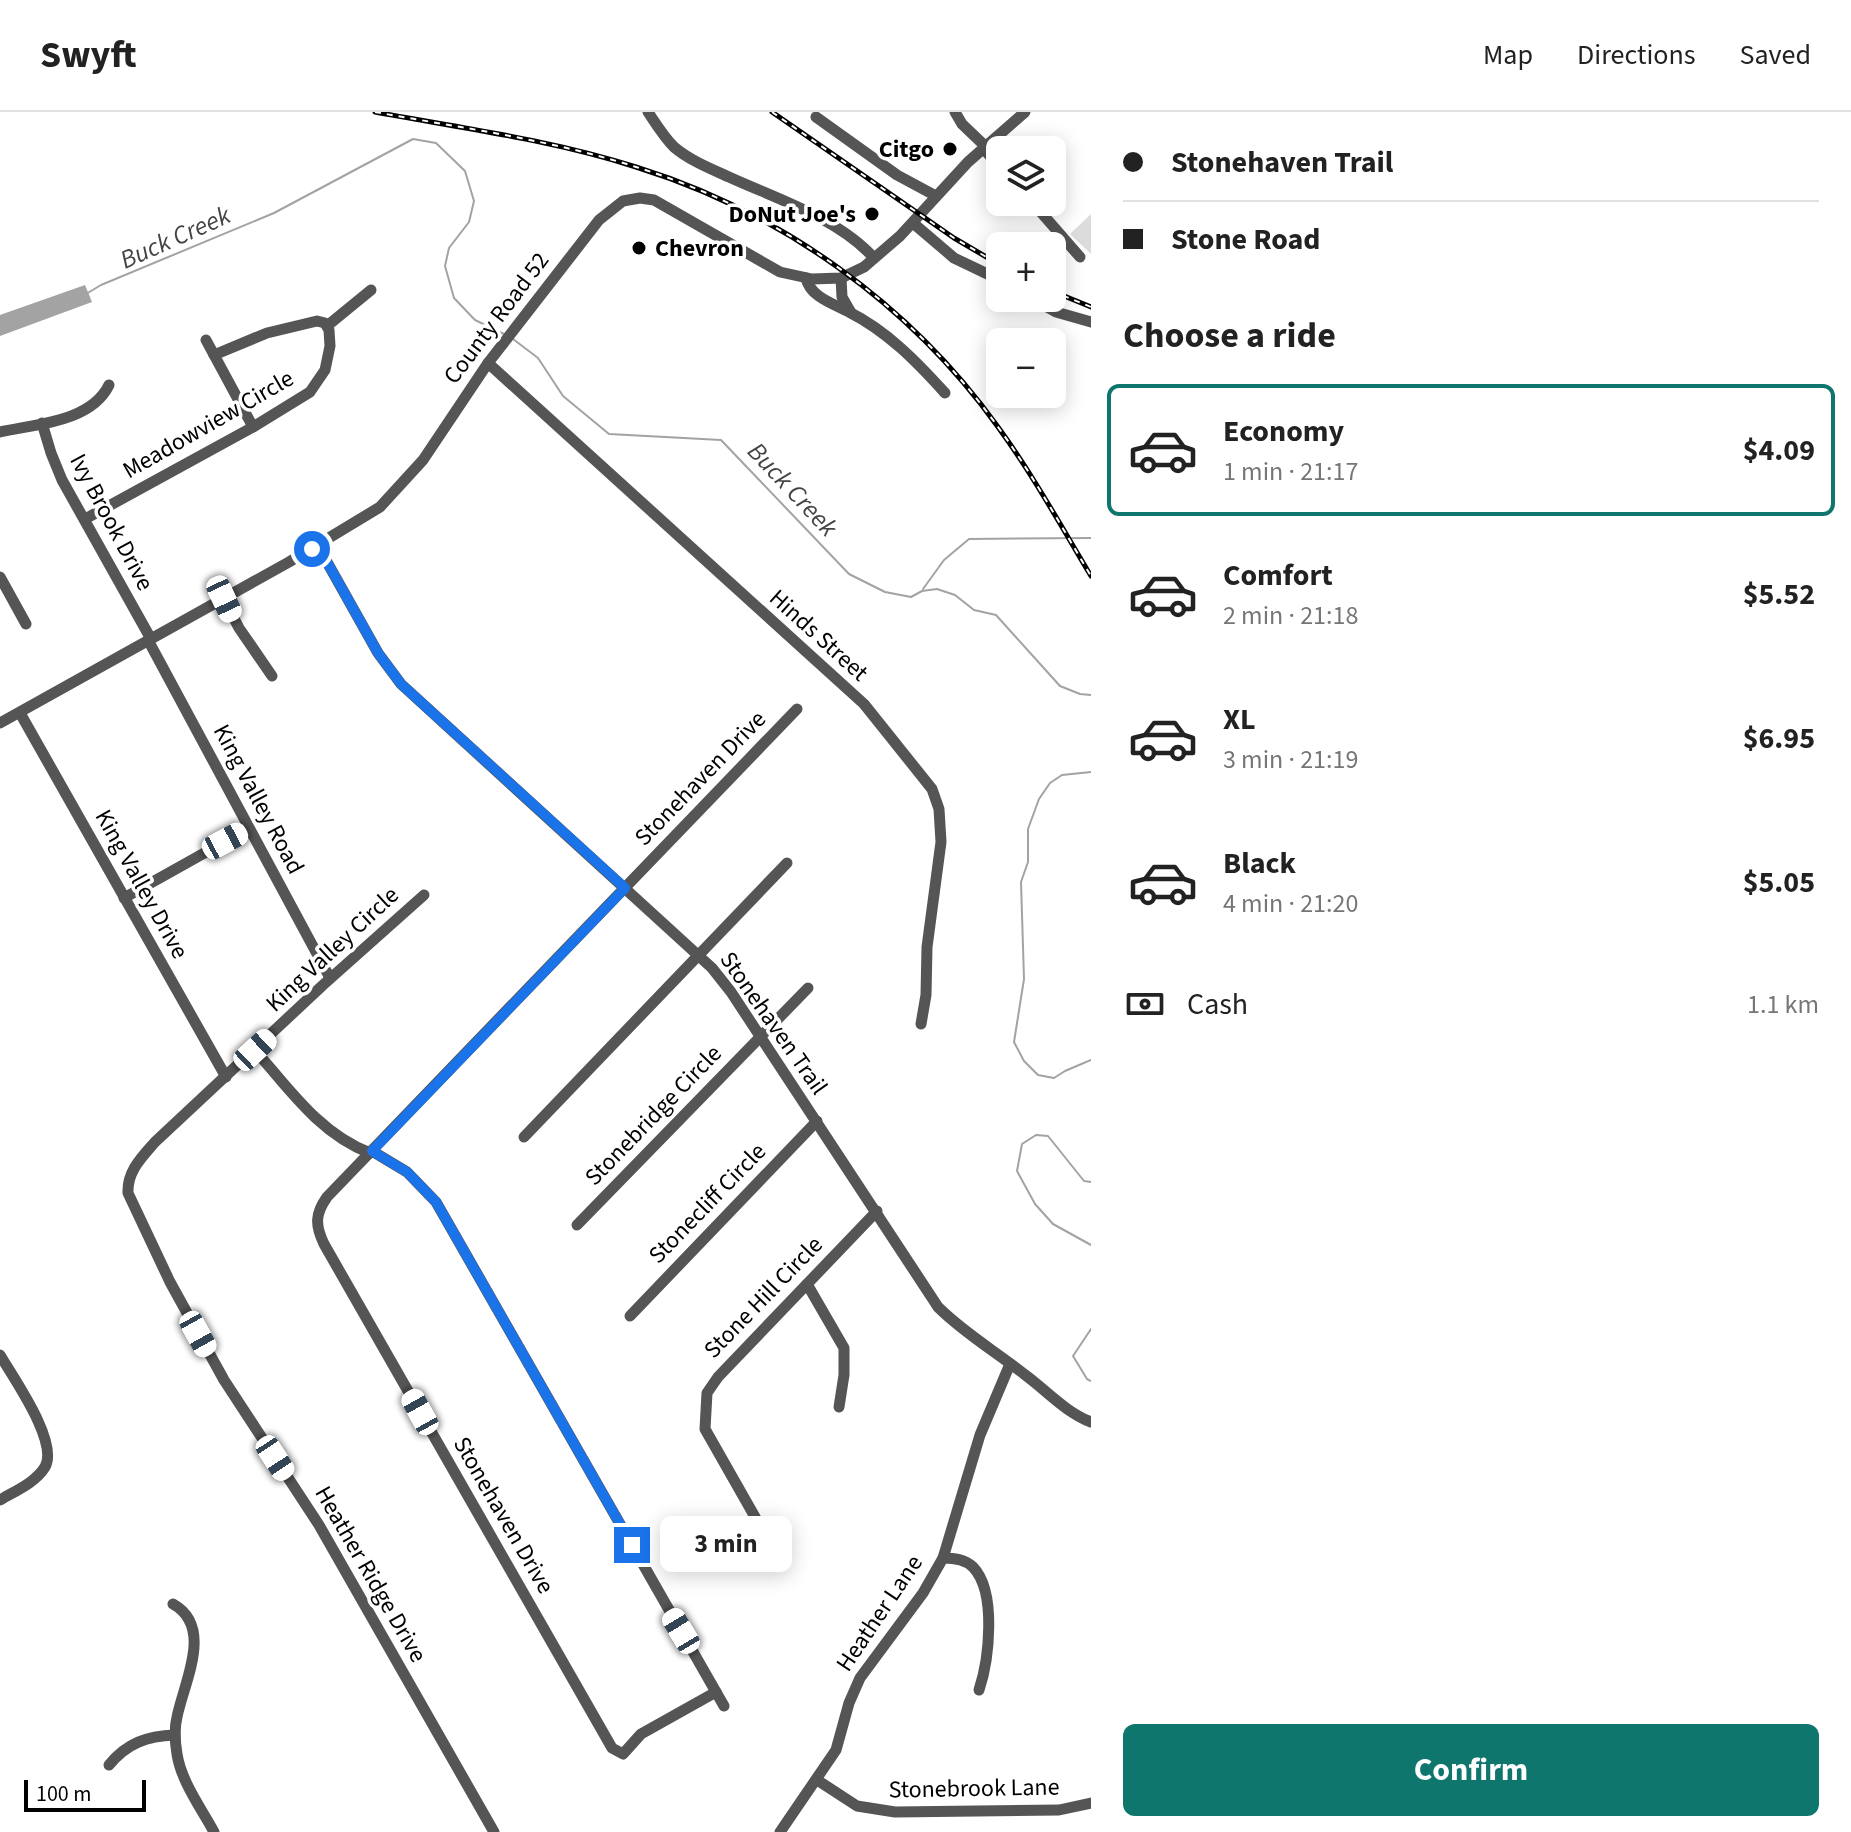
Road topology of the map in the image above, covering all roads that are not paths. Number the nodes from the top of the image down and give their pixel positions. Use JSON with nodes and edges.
{"nodes":[{"id":1,"x":648,"y":112,"type":"edge"},
{"id":2,"x":955,"y":112,"type":"edge"},
{"id":3,"x":1025,"y":112,"type":"edge"},
{"id":4,"x":816,"y":117,"type":"dead end"},
{"id":5,"x":984,"y":147,"type":"junction"},
{"id":6,"x":986,"y":150,"type":"edge"},
{"id":7,"x":936,"y":196,"type":"junction"},
{"id":8,"x":1044,"y":216,"type":"edge"},
{"id":9,"x":913,"y":223,"type":"junction"},
{"id":10,"x":1080,"y":257,"type":"dead end"},
{"id":11,"x":874,"y":258,"type":"junction"},
{"id":12,"x":986,"y":273,"type":"edge"},
{"id":13,"x":806,"y":278,"type":"junction"},
{"id":14,"x":841,"y":278,"type":"junction"},
{"id":15,"x":371,"y":290,"type":"dead end"},
{"id":16,"x":1056,"y":312,"type":"edge"},
{"id":17,"x":853,"y":314,"type":"junction"},
{"id":18,"x":1091,"y":322,"type":"edge"},
{"id":19,"x":327,"y":326,"type":"junction"},
{"id":20,"x":206,"y":340,"type":"dead end"},
{"id":21,"x":214,"y":355,"type":"junction"},
{"id":22,"x":488,"y":363,"type":"junction"},
{"id":23,"x":109,"y":385,"type":"dead end"},
{"id":24,"x":945,"y":393,"type":"dead end"},
{"id":25,"x":42,"y":423,"type":"junction"},
{"id":26,"x":253,"y":427,"type":"junction"},
{"id":27,"x":0,"y":432,"type":"edge"},
{"id":28,"x":85,"y":519,"type":"junction"},
{"id":29,"x":318,"y":546,"type":"junction"},
{"id":30,"x":0,"y":577,"type":"edge"},
{"id":31,"x":224,"y":599,"type":"junction"},
{"id":32,"x":26,"y":624,"type":"dead end"},
{"id":33,"x":149,"y":640,"type":"junction"},
{"id":34,"x":272,"y":676,"type":"dead end"},
{"id":35,"x":797,"y":709,"type":"dead end"},
{"id":36,"x":20,"y":713,"type":"junction"},
{"id":37,"x":0,"y":723,"type":"edge"},
{"id":38,"x":249,"y":828,"type":"junction"},
{"id":39,"x":787,"y":863,"type":"dead end"},
{"id":40,"x":625,"y":888,"type":"junction"},
{"id":41,"x":424,"y":895,"type":"dead end"},
{"id":42,"x":124,"y":898,"type":"junction"},
{"id":43,"x":698,"y":955,"type":"junction"},
{"id":44,"x":330,"y":978,"type":"junction"},
{"id":45,"x":808,"y":988,"type":"dead end"},
{"id":46,"x":921,"y":1024,"type":"dead end"},
{"id":47,"x":761,"y":1036,"type":"junction"},
{"id":48,"x":255,"y":1050,"type":"junction"},
{"id":49,"x":226,"y":1077,"type":"junction"},
{"id":50,"x":817,"y":1121,"type":"junction"},
{"id":51,"x":524,"y":1137,"type":"dead end"},
{"id":52,"x":371,"y":1152,"type":"junction"},
{"id":53,"x":133,"y":1170,"type":"joint"},
{"id":54,"x":877,"y":1211,"type":"junction"},
{"id":55,"x":577,"y":1225,"type":"dead end"},
{"id":56,"x":807,"y":1284,"type":"junction"},
{"id":57,"x":630,"y":1316,"type":"dead end"},
{"id":58,"x":0,"y":1355,"type":"edge"},
{"id":59,"x":1010,"y":1364,"type":"junction"},
{"id":60,"x":839,"y":1407,"type":"dead end"},
{"id":61,"x":1091,"y":1422,"type":"edge"},
{"id":62,"x":0,"y":1500,"type":"edge"},
{"id":63,"x":781,"y":1543,"type":"dead end"},
{"id":64,"x":943,"y":1558,"type":"junction"},
{"id":65,"x":173,"y":1604,"type":"dead end"},
{"id":66,"x":979,"y":1690,"type":"dead end"},
{"id":67,"x":716,"y":1692,"type":"junction"},
{"id":68,"x":724,"y":1706,"type":"dead end"},
{"id":69,"x":175,"y":1735,"type":"junction"},
{"id":70,"x":109,"y":1765,"type":"dead end"},
{"id":71,"x":817,"y":1780,"type":"junction"},
{"id":72,"x":1091,"y":1803,"type":"edge"},
{"id":73,"x":214,"y":1832,"type":"edge"},
{"id":74,"x":494,"y":1832,"type":"edge"},
{"id":75,"x":780,"y":1832,"type":"edge"}],
"edges":[{"from":1,"to":11,"type":"street"},
{"from":2,"to":5,"type":"street"},
{"from":3,"to":5,"type":"street"},
{"from":4,"to":7,"type":"street"},
{"from":5,"to":6,"type":"street"},
{"from":5,"to":7,"type":"street"},
{"from":7,"to":9,"type":"street"},
{"from":8,"to":10,"type":"street"},
{"from":9,"to":11,"type":"street"},
{"from":9,"to":12,"type":"street"},
{"from":11,"to":14,"type":"street"},
{"from":13,"to":14,"type":"street","name":"County Road 52"},
{"from":13,"to":17,"type":"street"},
{"from":13,"to":22,"type":"street","name":"County Road 52"},
{"from":14,"to":17,"type":"street"},
{"from":15,"to":19,"type":"street"},
{"from":16,"to":18,"type":"street"},
{"from":17,"to":24,"type":"street"},
{"from":19,"to":21,"type":"street","name":"Meadowview Circle"},
{"from":19,"to":26,"type":"street","name":"Meadowview Circle"},
{"from":20,"to":21,"type":"street"},
{"from":21,"to":26,"type":"street"},
{"from":22,"to":29,"type":"street","name":"County Road 52"},
{"from":22,"to":46,"type":"street","name":"Hinds Street"},
{"from":23,"to":25,"type":"street"},
{"from":25,"to":27,"type":"street"},
{"from":25,"to":28,"type":"street","name":"Ivy Brook Drive"},
{"from":26,"to":28,"type":"street","name":"Meadowview Circle"},
{"from":28,"to":33,"type":"street","name":"Ivy Brook Drive"},
{"from":29,"to":31,"type":"street","name":"County Road 52"},
{"from":29,"to":40,"type":"street","name":"Stonehaven Trail"},
{"from":30,"to":32,"type":"street"},
{"from":31,"to":33,"type":"street","name":"County Road 52"},
{"from":31,"to":34,"type":"street"},
{"from":33,"to":36,"type":"street","name":"County Road 52"},
{"from":33,"to":38,"type":"street","name":"King Valley Road"},
{"from":35,"to":40,"type":"street","name":"Stonehaven Drive"},
{"from":36,"to":37,"type":"street","name":"County Road 52"},
{"from":36,"to":42,"type":"street","name":"King Valley Drive"},
{"from":38,"to":42,"type":"street"},
{"from":38,"to":44,"type":"street","name":"King Valley Road"},
{"from":39,"to":43,"type":"street"},
{"from":40,"to":43,"type":"street","name":"Stonehaven Trail"},
{"from":40,"to":52,"type":"street","name":"Stonehaven Drive"},
{"from":41,"to":44,"type":"street","name":"King Valley Circle"},
{"from":42,"to":49,"type":"street","name":"King Valley Drive"},
{"from":43,"to":47,"type":"street","name":"Stonehaven Trail"},
{"from":43,"to":51,"type":"street"},
{"from":44,"to":48,"type":"street","name":"King Valley Circle"},
{"from":45,"to":47,"type":"street","name":"Stonebridge Circle"},
{"from":47,"to":50,"type":"street","name":"Stonehaven Trail"},
{"from":47,"to":55,"type":"street","name":"Stonebridge Circle"},
{"from":48,"to":49,"type":"street","name":"King Valley Circle"},
{"from":48,"to":52,"type":"street"},
{"from":49,"to":53,"type":"street","name":"King Valley Circle"},
{"from":50,"to":54,"type":"street","name":"Stonehaven Trail"},
{"from":50,"to":57,"type":"street","name":"Stonecliff Circle"},
{"from":52,"to":67,"type":"street"},
{"from":52,"to":67,"type":"street","name":"Stonehaven Drive"},
{"from":53,"to":74,"type":"street","name":"Heather Ridge Drive"},
{"from":54,"to":56,"type":"street","name":"Stone Hill Circle"},
{"from":54,"to":59,"type":"street","name":"Stonehaven Trail"},
{"from":56,"to":60,"type":"street"},
{"from":56,"to":63,"type":"street","name":"Stone Hill Circle"},
{"from":58,"to":62,"type":"street"},
{"from":59,"to":61,"type":"street","name":"Stonehaven Trail"},
{"from":59,"to":64,"type":"street","name":"Heather Lane"},
{"from":64,"to":66,"type":"street"},
{"from":64,"to":71,"type":"street","name":"Heather Lane"},
{"from":65,"to":69,"type":"street"},
{"from":67,"to":68,"type":"street"},
{"from":69,"to":70,"type":"street"},
{"from":69,"to":73,"type":"street"},
{"from":71,"to":72,"type":"street","name":"Stonebrook Lane"},
{"from":71,"to":75,"type":"street","name":"Heather Lane"}]}
